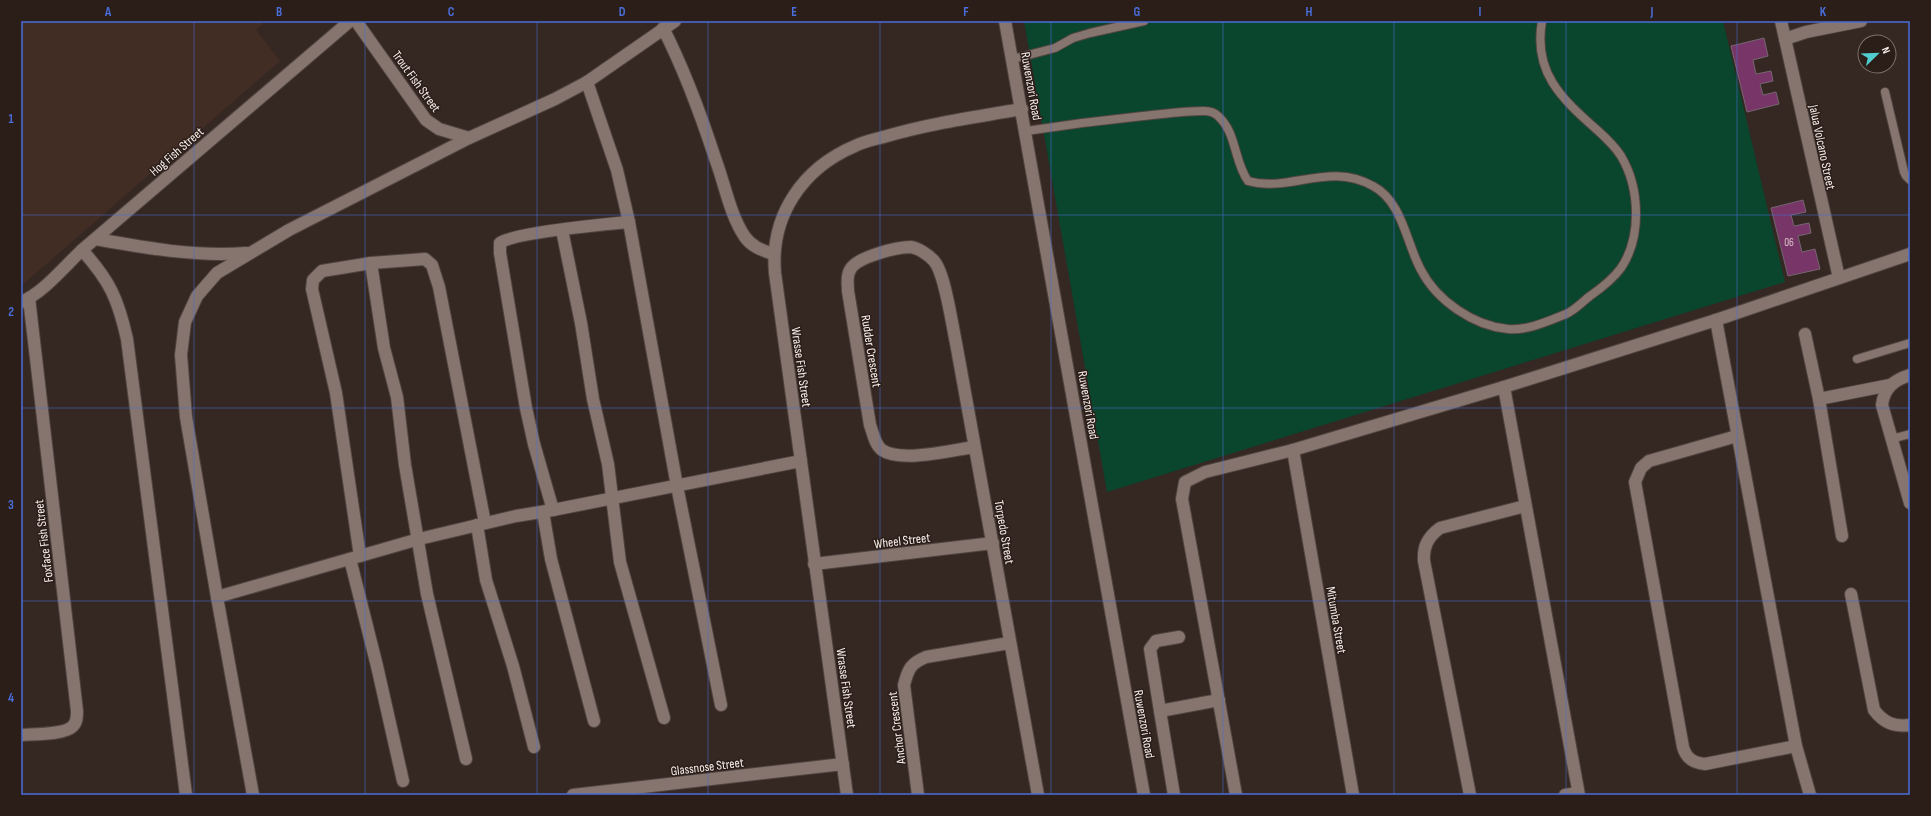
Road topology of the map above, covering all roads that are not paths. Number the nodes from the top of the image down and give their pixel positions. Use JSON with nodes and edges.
{"nodes":[{"id":1,"x":350,"y":21,"type":"edge"},
{"id":2,"x":356,"y":21,"type":"edge"},
{"id":3,"x":675,"y":21,"type":"edge"},
{"id":4,"x":1005,"y":21,"type":"edge"},
{"id":5,"x":1144,"y":21,"type":"edge"},
{"id":6,"x":1542,"y":21,"type":"edge"},
{"id":7,"x":1781,"y":21,"type":"edge"},
{"id":8,"x":1861,"y":21,"type":"edge"},
{"id":9,"x":664,"y":28,"type":"junction"},
{"id":10,"x":1785,"y":39,"type":"junction"},
{"id":11,"x":1013,"y":59,"type":"junction"},
{"id":12,"x":587,"y":82,"type":"junction"},
{"id":13,"x":1885,"y":92,"type":"dead end"},
{"id":14,"x":1022,"y":109,"type":"junction"},
{"id":15,"x":1026,"y":131,"type":"junction"},
{"id":16,"x":469,"y":138,"type":"junction"},
{"id":17,"x":1910,"y":180,"type":"edge"},
{"id":18,"x":629,"y":222,"type":"junction"},
{"id":19,"x":562,"y":230,"type":"junction"},
{"id":20,"x":96,"y":239,"type":"junction"},
{"id":21,"x":82,"y":250,"type":"junction"},
{"id":22,"x":252,"y":253,"type":"junction"},
{"id":23,"x":773,"y":254,"type":"junction"},
{"id":24,"x":1910,"y":254,"type":"edge"},
{"id":25,"x":371,"y":263,"type":"junction"},
{"id":26,"x":941,"y":274,"type":"joint"},
{"id":27,"x":1839,"y":278,"type":"junction"},
{"id":28,"x":25,"y":300,"type":"edge"},
{"id":29,"x":1716,"y":320,"type":"junction"},
{"id":30,"x":1805,"y":334,"type":"dead end"},
{"id":31,"x":1910,"y":343,"type":"edge"},
{"id":32,"x":1857,"y":359,"type":"dead end"},
{"id":33,"x":1910,"y":375,"type":"edge"},
{"id":34,"x":1890,"y":385,"type":"junction"},
{"id":35,"x":1504,"y":387,"type":"junction"},
{"id":36,"x":1819,"y":399,"type":"junction"},
{"id":37,"x":1910,"y":434,"type":"edge"},
{"id":38,"x":1737,"y":436,"type":"junction"},
{"id":39,"x":1891,"y":439,"type":"junction"},
{"id":40,"x":974,"y":447,"type":"junction"},
{"id":41,"x":1293,"y":450,"type":"junction"},
{"id":42,"x":801,"y":461,"type":"junction"},
{"id":43,"x":677,"y":486,"type":"junction"},
{"id":44,"x":612,"y":497,"type":"junction"},
{"id":45,"x":1910,"y":503,"type":"edge"},
{"id":46,"x":1525,"y":506,"type":"junction"},
{"id":47,"x":548,"y":511,"type":"junction"},
{"id":48,"x":481,"y":524,"type":"junction"},
{"id":49,"x":1842,"y":536,"type":"dead end"},
{"id":50,"x":419,"y":539,"type":"junction"},
{"id":51,"x":993,"y":543,"type":"junction"},
{"id":52,"x":355,"y":557,"type":"junction"},
{"id":53,"x":814,"y":564,"type":"junction"},
{"id":54,"x":1851,"y":594,"type":"dead end"},
{"id":55,"x":216,"y":597,"type":"junction"},
{"id":56,"x":1179,"y":637,"type":"dead end"},
{"id":57,"x":1009,"y":643,"type":"junction"},
{"id":58,"x":1219,"y":700,"type":"junction"},
{"id":59,"x":721,"y":705,"type":"dead end"},
{"id":60,"x":1160,"y":711,"type":"junction"},
{"id":61,"x":664,"y":718,"type":"dead end"},
{"id":62,"x":594,"y":721,"type":"dead end"},
{"id":63,"x":1910,"y":725,"type":"edge"},
{"id":64,"x":21,"y":735,"type":"edge"},
{"id":65,"x":534,"y":746,"type":"dead end"},
{"id":66,"x":1796,"y":746,"type":"junction"},
{"id":67,"x":466,"y":759,"type":"dead end"},
{"id":68,"x":843,"y":764,"type":"junction"},
{"id":69,"x":403,"y":781,"type":"dead end"},
{"id":70,"x":1578,"y":794,"type":"edge"},
{"id":71,"x":186,"y":795,"type":"edge"},
{"id":72,"x":253,"y":795,"type":"edge"},
{"id":73,"x":573,"y":795,"type":"edge"},
{"id":74,"x":847,"y":795,"type":"edge"},
{"id":75,"x":918,"y":795,"type":"edge"},
{"id":76,"x":1038,"y":795,"type":"edge"},
{"id":77,"x":1144,"y":795,"type":"edge"},
{"id":78,"x":1174,"y":795,"type":"edge"},
{"id":79,"x":1236,"y":795,"type":"edge"},
{"id":80,"x":1353,"y":795,"type":"edge"},
{"id":81,"x":1470,"y":795,"type":"edge"},
{"id":82,"x":1566,"y":795,"type":"edge"},
{"id":83,"x":1810,"y":795,"type":"edge"}],
"edges":[{"from":1,"to":20,"type":"street","name":"Hog Fish Street"},
{"from":2,"to":16,"type":"street","name":"Trout Fish Street"},
{"from":3,"to":9,"type":"street"},
{"from":4,"to":11,"type":"street","name":"Ruwenzori Road"},
{"from":5,"to":11,"type":"lane"},
{"from":6,"to":15,"type":"lane"},
{"from":7,"to":10,"type":"street","name":"Jalua Volcano Street"},
{"from":8,"to":10,"type":"street"},
{"from":9,"to":12,"type":"street"},
{"from":9,"to":23,"type":"street"},
{"from":10,"to":27,"type":"street","name":"Jalua Volcano Street"},
{"from":11,"to":14,"type":"street","name":"Ruwenzori Road"},
{"from":12,"to":16,"type":"street"},
{"from":12,"to":18,"type":"street"},
{"from":13,"to":17,"type":"lane"},
{"from":14,"to":15,"type":"street","name":"Ruwenzori Road"},
{"from":14,"to":23,"type":"street","name":"Wrasse Fish Street"},
{"from":15,"to":77,"type":"street","name":"Ruwenzori Road"},
{"from":16,"to":22,"type":"street"},
{"from":18,"to":19,"type":"street"},
{"from":18,"to":43,"type":"street"},
{"from":19,"to":44,"type":"street"},
{"from":19,"to":47,"type":"street"},
{"from":20,"to":21,"type":"street","name":"Hog Fish Street"},
{"from":20,"to":22,"type":"street"},
{"from":21,"to":28,"type":"street","name":"Hog Fish Street"},
{"from":21,"to":71,"type":"street"},
{"from":22,"to":55,"type":"street"},
{"from":23,"to":42,"type":"street","name":"Wrasse Fish Street"},
{"from":24,"to":27,"type":"street"},
{"from":25,"to":48,"type":"street"},
{"from":25,"to":50,"type":"street"},
{"from":25,"to":52,"type":"street"},
{"from":26,"to":40,"type":"street","name":"Torpedo Street"},
{"from":26,"to":40,"type":"street","name":"Rudder Crescent"},
{"from":27,"to":29,"type":"street"},
{"from":28,"to":64,"type":"street","name":"Foxface Fish Street"},
{"from":29,"to":35,"type":"street"},
{"from":29,"to":38,"type":"street"},
{"from":30,"to":36,"type":"street"},
{"from":31,"to":32,"type":"lane"},
{"from":33,"to":34,"type":"street"},
{"from":34,"to":36,"type":"street"},
{"from":34,"to":39,"type":"street"},
{"from":35,"to":41,"type":"street"},
{"from":35,"to":46,"type":"street"},
{"from":36,"to":49,"type":"street"},
{"from":37,"to":39,"type":"lane"},
{"from":38,"to":66,"type":"street"},
{"from":38,"to":66,"type":"street"},
{"from":39,"to":45,"type":"street"},
{"from":40,"to":51,"type":"street","name":"Torpedo Street"},
{"from":41,"to":58,"type":"street"},
{"from":41,"to":80,"type":"street","name":"Mitumba Street"},
{"from":42,"to":43,"type":"street"},
{"from":42,"to":53,"type":"street","name":"Wrasse Fish Street"},
{"from":43,"to":44,"type":"street"},
{"from":43,"to":59,"type":"street"},
{"from":44,"to":47,"type":"street"},
{"from":44,"to":61,"type":"street"},
{"from":46,"to":70,"type":"street"},
{"from":46,"to":81,"type":"street"},
{"from":47,"to":48,"type":"street"},
{"from":47,"to":62,"type":"street"},
{"from":48,"to":50,"type":"street"},
{"from":48,"to":65,"type":"street"},
{"from":50,"to":52,"type":"street"},
{"from":50,"to":67,"type":"street"},
{"from":51,"to":53,"type":"street","name":"Wheel Street"},
{"from":51,"to":57,"type":"street","name":"Torpedo Street"},
{"from":52,"to":55,"type":"street"},
{"from":52,"to":69,"type":"street"},
{"from":53,"to":68,"type":"street","name":"Wrasse Fish Street"},
{"from":54,"to":63,"type":"street"},
{"from":55,"to":72,"type":"street"},
{"from":56,"to":60,"type":"street"},
{"from":57,"to":75,"type":"street","name":"Anchor Crescent"},
{"from":57,"to":76,"type":"street","name":"Torpedo Street"},
{"from":58,"to":60,"type":"street"},
{"from":58,"to":79,"type":"street"},
{"from":60,"to":78,"type":"street"},
{"from":66,"to":83,"type":"street"},
{"from":68,"to":73,"type":"street","name":"Glassnose Street"},
{"from":68,"to":74,"type":"street","name":"Wrasse Fish Street"},
{"from":70,"to":82,"type":"street"}]}
